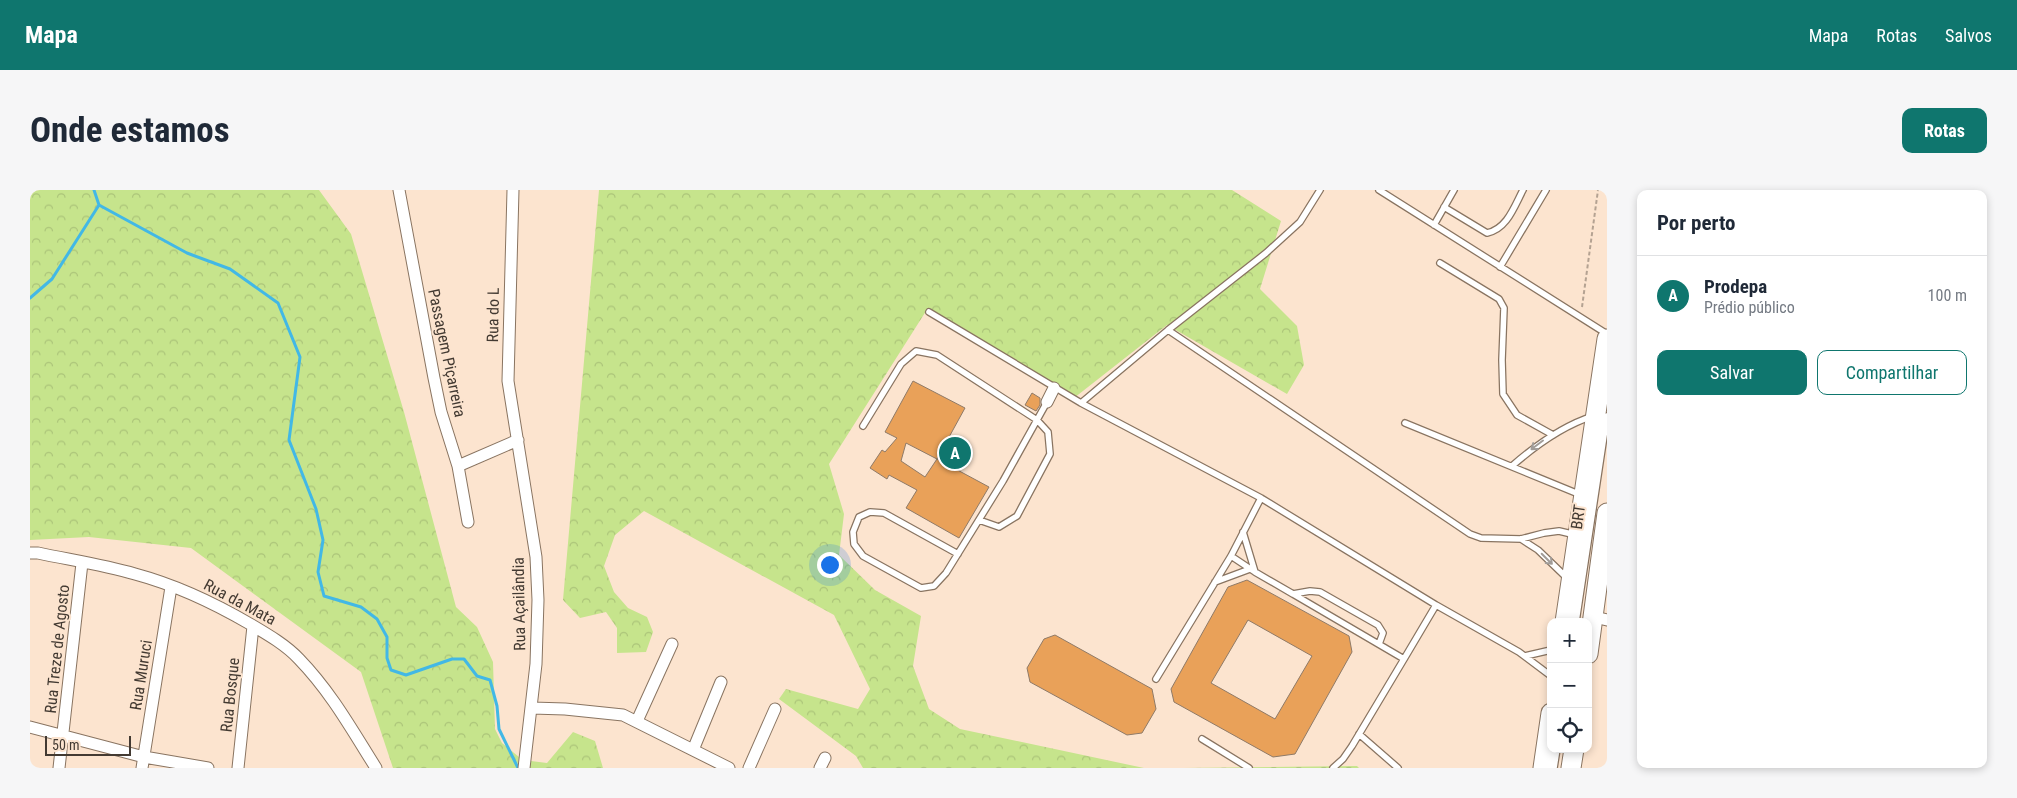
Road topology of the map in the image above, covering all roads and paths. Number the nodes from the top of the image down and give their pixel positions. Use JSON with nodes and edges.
{"nodes":[{"id":1,"x":399,"y":190,"type":"edge"},
{"id":2,"x":513,"y":190,"type":"edge"},
{"id":3,"x":1320,"y":190,"type":"edge"},
{"id":4,"x":1379,"y":190,"type":"edge"},
{"id":5,"x":1454,"y":190,"type":"edge"},
{"id":6,"x":1523,"y":190,"type":"edge"},
{"id":7,"x":1546,"y":190,"type":"edge"},
{"id":8,"x":1598,"y":190,"type":"edge"},
{"id":9,"x":1444,"y":207,"type":"junction"},
{"id":10,"x":1434,"y":225,"type":"junction"},
{"id":11,"x":1440,"y":263,"type":"dead end"},
{"id":12,"x":1500,"y":267,"type":"junction"},
{"id":13,"x":929,"y":312,"type":"dead end"},
{"id":14,"x":1581,"y":317,"type":"junction"},
{"id":15,"x":1168,"y":330,"type":"junction"},
{"id":16,"x":1607,"y":334,"type":"edge"},
{"id":17,"x":1607,"y":339,"type":"edge"},
{"id":18,"x":1054,"y":388,"type":"junction"},
{"id":19,"x":1047,"y":402,"type":"joint"},
{"id":20,"x":1081,"y":403,"type":"junction"},
{"id":21,"x":1601,"y":416,"type":"edge"},
{"id":22,"x":1037,"y":420,"type":"junction"},
{"id":23,"x":1406,"y":423,"type":"dead end"},
{"id":24,"x":863,"y":426,"type":"dead end"},
{"id":25,"x":1553,"y":435,"type":"junction"},
{"id":26,"x":518,"y":440,"type":"junction"},
{"id":27,"x":458,"y":466,"type":"junction"},
{"id":28,"x":1512,"y":466,"type":"junction"},
{"id":29,"x":1583,"y":496,"type":"junction"},
{"id":30,"x":1262,"y":498,"type":"junction"},
{"id":31,"x":1607,"y":513,"type":"edge"},
{"id":32,"x":979,"y":520,"type":"junction"},
{"id":33,"x":468,"y":522,"type":"dead end"},
{"id":34,"x":1243,"y":532,"type":"junction"},
{"id":35,"x":1578,"y":535,"type":"junction"},
{"id":36,"x":1521,"y":539,"type":"junction"},
{"id":37,"x":30,"y":553,"type":"edge"},
{"id":38,"x":958,"y":554,"type":"junction"},
{"id":39,"x":1230,"y":556,"type":"junction"},
{"id":40,"x":82,"y":563,"type":"junction"},
{"id":41,"x":1253,"y":571,"type":"junction"},
{"id":42,"x":1214,"y":582,"type":"junction"},
{"id":43,"x":1571,"y":582,"type":"junction"},
{"id":44,"x":171,"y":587,"type":"junction"},
{"id":45,"x":1293,"y":594,"type":"junction"},
{"id":46,"x":1436,"y":605,"type":"junction"},
{"id":47,"x":1566,"y":618,"type":"edge"},
{"id":48,"x":1592,"y":619,"type":"edge"},
{"id":49,"x":253,"y":626,"type":"junction"},
{"id":50,"x":672,"y":644,"type":"dead end"},
{"id":51,"x":1379,"y":644,"type":"junction"},
{"id":52,"x":1547,"y":651,"type":"edge"},
{"id":53,"x":1525,"y":656,"type":"junction"},
{"id":54,"x":1404,"y":659,"type":"junction"},
{"id":55,"x":1547,"y":673,"type":"edge"},
{"id":56,"x":1156,"y":678,"type":"dead end"},
{"id":57,"x":721,"y":682,"type":"dead end"},
{"id":58,"x":532,"y":708,"type":"junction"},
{"id":59,"x":776,"y":709,"type":"dead end"},
{"id":60,"x":637,"y":721,"type":"junction"},
{"id":61,"x":30,"y":727,"type":"edge"},
{"id":62,"x":1360,"y":734,"type":"junction"},
{"id":63,"x":64,"y":736,"type":"junction"},
{"id":64,"x":1202,"y":739,"type":"dead end"},
{"id":65,"x":1547,"y":740,"type":"edge"},
{"id":66,"x":693,"y":750,"type":"junction"},
{"id":67,"x":1556,"y":753,"type":"edge"},
{"id":68,"x":1573,"y":753,"type":"edge"},
{"id":69,"x":143,"y":762,"type":"edge"},
{"id":70,"x":524,"y":765,"type":"edge"},
{"id":71,"x":59,"y":768,"type":"edge"},
{"id":72,"x":208,"y":768,"type":"edge"},
{"id":73,"x":238,"y":768,"type":"edge"},
{"id":74,"x":376,"y":768,"type":"edge"},
{"id":75,"x":729,"y":768,"type":"edge"},
{"id":76,"x":749,"y":768,"type":"edge"},
{"id":77,"x":1249,"y":768,"type":"edge"},
{"id":78,"x":1333,"y":768,"type":"edge"},
{"id":79,"x":1398,"y":768,"type":"edge"},
{"id":80,"x":1543,"y":768,"type":"edge"},
{"id":81,"x":1554,"y":768,"type":"edge"},
{"id":82,"x":1571,"y":768,"type":"edge"}],
"edges":[{"from":1,"to":27,"type":"street","name":"Passagem Piçarreira"},
{"from":2,"to":26,"type":"street","name":"Rua do L"},
{"from":3,"to":15,"type":"lane"},
{"from":4,"to":10,"type":"lane"},
{"from":5,"to":9,"type":"lane"},
{"from":6,"to":9,"type":"lane"},
{"from":7,"to":12,"type":"lane"},
{"from":8,"to":14,"type":"path"},
{"from":9,"to":10,"type":"lane"},
{"from":10,"to":12,"type":"lane"},
{"from":11,"to":25,"type":"lane"},
{"from":12,"to":14,"type":"lane"},
{"from":13,"to":18,"type":"lane"},
{"from":14,"to":16,"type":"lane"},
{"from":15,"to":20,"type":"lane"},
{"from":15,"to":36,"type":"lane"},
{"from":17,"to":21,"type":"main road"},
{"from":18,"to":19,"type":"street"},
{"from":18,"to":20,"type":"lane"},
{"from":19,"to":22,"type":"lane"},
{"from":20,"to":30,"type":"lane"},
{"from":21,"to":25,"type":"lane"},
{"from":21,"to":29,"type":"main road"},
{"from":21,"to":48,"type":"lane","name":"BRT"},
{"from":22,"to":24,"type":"lane"},
{"from":22,"to":32,"type":"lane"},
{"from":22,"to":32,"type":"lane"},
{"from":23,"to":28,"type":"lane"},
{"from":25,"to":28,"type":"lane","one_way":true},
{"from":26,"to":27,"type":"street"},
{"from":26,"to":58,"type":"street","name":"Rua Açailândia"},
{"from":27,"to":33,"type":"street","name":"Passagem Piçarreira"},
{"from":28,"to":29,"type":"lane"},
{"from":29,"to":35,"type":"main road"},
{"from":30,"to":34,"type":"lane"},
{"from":30,"to":46,"type":"lane"},
{"from":31,"to":48,"type":"main road"},
{"from":32,"to":38,"type":"lane"},
{"from":34,"to":39,"type":"lane"},
{"from":34,"to":41,"type":"lane"},
{"from":35,"to":36,"type":"lane"},
{"from":35,"to":43,"type":"main road"},
{"from":36,"to":43,"type":"lane","one_way":true},
{"from":37,"to":40,"type":"street","name":"Rua da Mata"},
{"from":38,"to":38,"type":"lane"},
{"from":39,"to":41,"type":"lane"},
{"from":39,"to":42,"type":"lane"},
{"from":40,"to":44,"type":"street","name":"Rua da Mata"},
{"from":40,"to":63,"type":"street","name":"Rua Treze de Agosto"},
{"from":41,"to":42,"type":"lane"},
{"from":41,"to":45,"type":"lane"},
{"from":42,"to":56,"type":"lane"},
{"from":43,"to":47,"type":"main road"},
{"from":44,"to":49,"type":"street","name":"Rua da Mata"},
{"from":44,"to":69,"type":"street","name":"Rua Muruci"},
{"from":45,"to":51,"type":"lane"},
{"from":45,"to":51,"type":"lane"},
{"from":46,"to":53,"type":"lane"},
{"from":46,"to":54,"type":"lane"},
{"from":49,"to":73,"type":"street","name":"Rua Bosque"},
{"from":49,"to":74,"type":"street","name":"Rua da Mata"},
{"from":50,"to":60,"type":"street"},
{"from":51,"to":54,"type":"lane"},
{"from":52,"to":53,"type":"lane"},
{"from":53,"to":55,"type":"lane"},
{"from":54,"to":62,"type":"lane"},
{"from":57,"to":66,"type":"street"},
{"from":58,"to":60,"type":"street"},
{"from":58,"to":70,"type":"street","name":"Rua Açailândia"},
{"from":59,"to":76,"type":"street"},
{"from":60,"to":66,"type":"street"},
{"from":61,"to":63,"type":"street"},
{"from":62,"to":78,"type":"lane"},
{"from":62,"to":79,"type":"lane"},
{"from":63,"to":69,"type":"street"},
{"from":63,"to":71,"type":"street","name":"Rua Treze de Agosto"},
{"from":64,"to":77,"type":"lane"},
{"from":65,"to":80,"type":"main road"},
{"from":66,"to":75,"type":"street"},
{"from":67,"to":81,"type":"lane"},
{"from":68,"to":82,"type":"main road"},
{"from":69,"to":72,"type":"street"}]}
